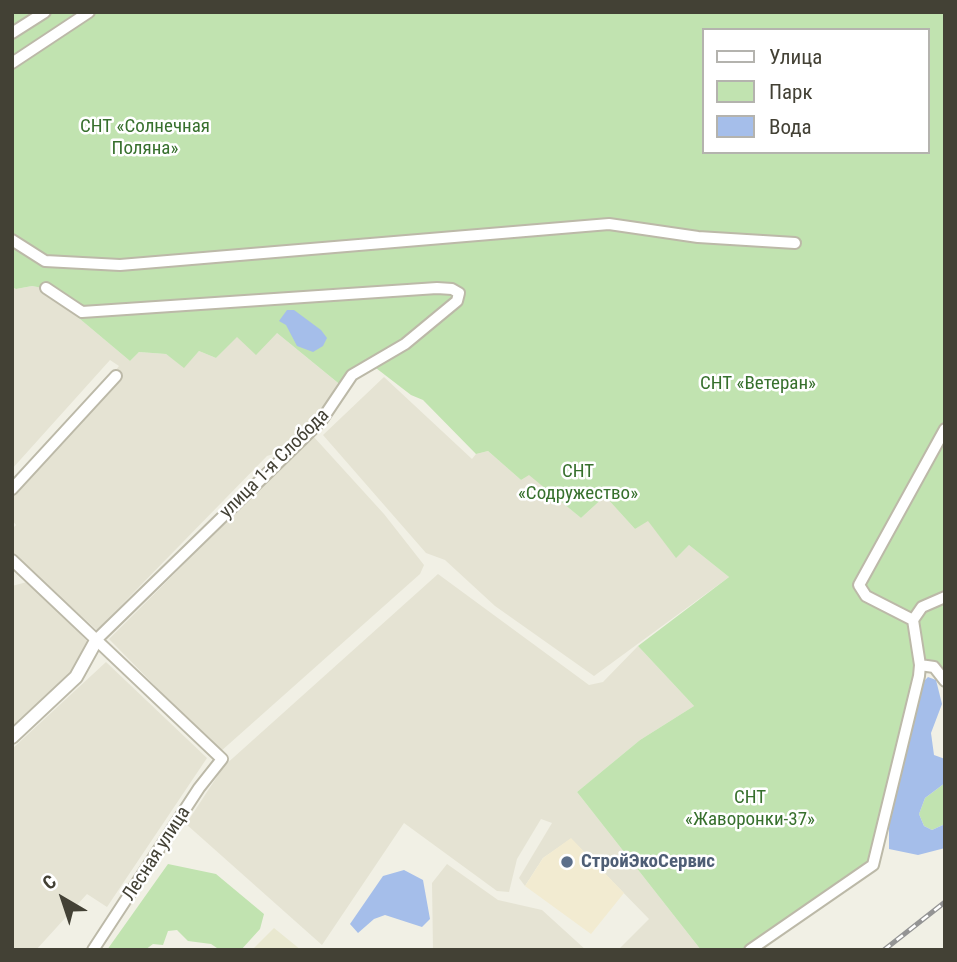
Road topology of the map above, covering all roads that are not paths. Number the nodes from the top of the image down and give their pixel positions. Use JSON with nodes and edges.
{"nodes":[{"id":1,"x":45,"y":12,"type":"edge"},
{"id":2,"x":89,"y":12,"type":"edge"},
{"id":3,"x":12,"y":33,"type":"edge"},
{"id":4,"x":12,"y":63,"type":"edge"},
{"id":5,"x":12,"y":240,"type":"edge"},
{"id":6,"x":795,"y":243,"type":"dead end"},
{"id":7,"x":46,"y":288,"type":"dead end"},
{"id":8,"x":116,"y":376,"type":"dead end"},
{"id":9,"x":945,"y":429,"type":"edge"},
{"id":10,"x":12,"y":489,"type":"edge"},
{"id":11,"x":12,"y":560,"type":"edge"},
{"id":12,"x":945,"y":597,"type":"edge"},
{"id":13,"x":913,"y":620,"type":"junction"},
{"id":14,"x":97,"y":639,"type":"junction"},
{"id":15,"x":920,"y":665,"type":"junction"},
{"id":16,"x":945,"y":681,"type":"edge"},
{"id":17,"x":12,"y":737,"type":"edge"},
{"id":18,"x":93,"y":950,"type":"edge"},
{"id":19,"x":750,"y":950,"type":"edge"}],
"edges":[{"from":1,"to":3,"type":"street"},
{"from":2,"to":4,"type":"street"},
{"from":5,"to":6,"type":"street"},
{"from":7,"to":14,"type":"street","name":"улица 1-я Слобода"},
{"from":8,"to":10,"type":"street"},
{"from":9,"to":13,"type":"street"},
{"from":11,"to":14,"type":"street"},
{"from":12,"to":13,"type":"street"},
{"from":13,"to":15,"type":"street"},
{"from":14,"to":17,"type":"street"},
{"from":14,"to":18,"type":"street","name":"Лесная улица"},
{"from":15,"to":16,"type":"street"},
{"from":15,"to":19,"type":"street"}]}
